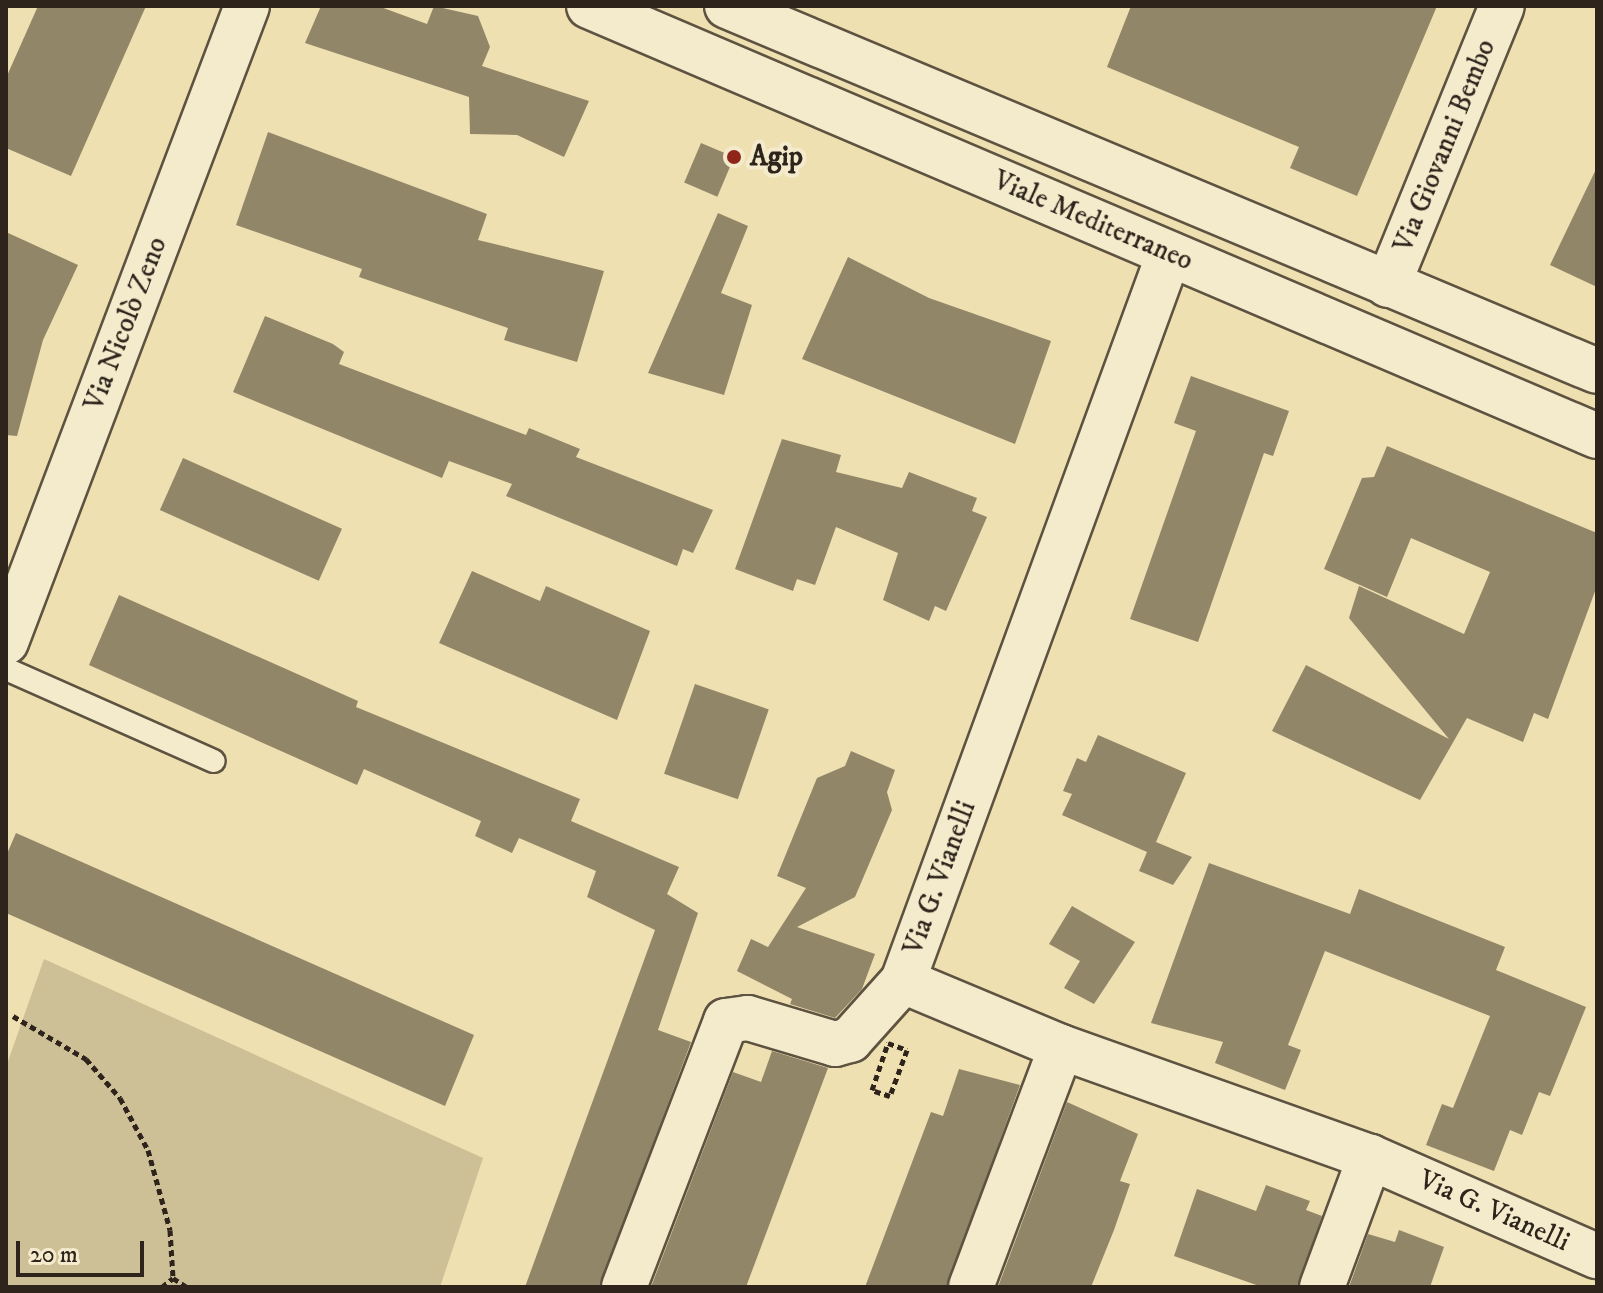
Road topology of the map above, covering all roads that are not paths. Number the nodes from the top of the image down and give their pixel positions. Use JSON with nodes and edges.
{"nodes":[{"id":1,"x":247,"y":6,"type":"edge"},
{"id":2,"x":589,"y":6,"type":"edge"},
{"id":3,"x":727,"y":6,"type":"edge"},
{"id":4,"x":1502,"y":6,"type":"edge"},
{"id":5,"x":1169,"y":254,"type":"junction"},
{"id":6,"x":1388,"y":285,"type":"junction"},
{"id":7,"x":1597,"y":371,"type":"edge"},
{"id":8,"x":1597,"y":436,"type":"edge"},
{"id":9,"x":6,"y":642,"type":"edge"},
{"id":10,"x":6,"y":669,"type":"edge"},
{"id":11,"x":214,"y":761,"type":"dead end"},
{"id":12,"x":903,"y":981,"type":"junction"},
{"id":13,"x":1061,"y":1047,"type":"junction"},
{"id":14,"x":1370,"y":1157,"type":"junction"},
{"id":15,"x":1597,"y":1259,"type":"edge"},
{"id":16,"x":624,"y":1287,"type":"edge"},
{"id":17,"x":971,"y":1287,"type":"edge"},
{"id":18,"x":1322,"y":1287,"type":"edge"},
{"id":19,"x":1586,"y":1287,"type":"edge"}],
"edges":[{"from":1,"to":9,"type":"street","name":"Via Nicolò Zeno"},
{"from":2,"to":5,"type":"street","name":"Viale Mediterraneo"},
{"from":3,"to":6,"type":"street"},
{"from":4,"to":6,"type":"street","name":"Via Giovanni Bembo"},
{"from":5,"to":8,"type":"street","name":"Viale Mediterraneo"},
{"from":5,"to":12,"type":"street","name":"Via G. Vianelli"},
{"from":6,"to":7,"type":"street"},
{"from":10,"to":11,"type":"lane"},
{"from":12,"to":13,"type":"street","name":"Via G. Vianelli"},
{"from":12,"to":16,"type":"street"},
{"from":13,"to":14,"type":"street","name":"Via G. Vianelli"},
{"from":13,"to":17,"type":"street"},
{"from":14,"to":15,"type":"street","name":"Via G. Vianelli"},
{"from":14,"to":18,"type":"street"},
{"from":15,"to":19,"type":"street"}]}
